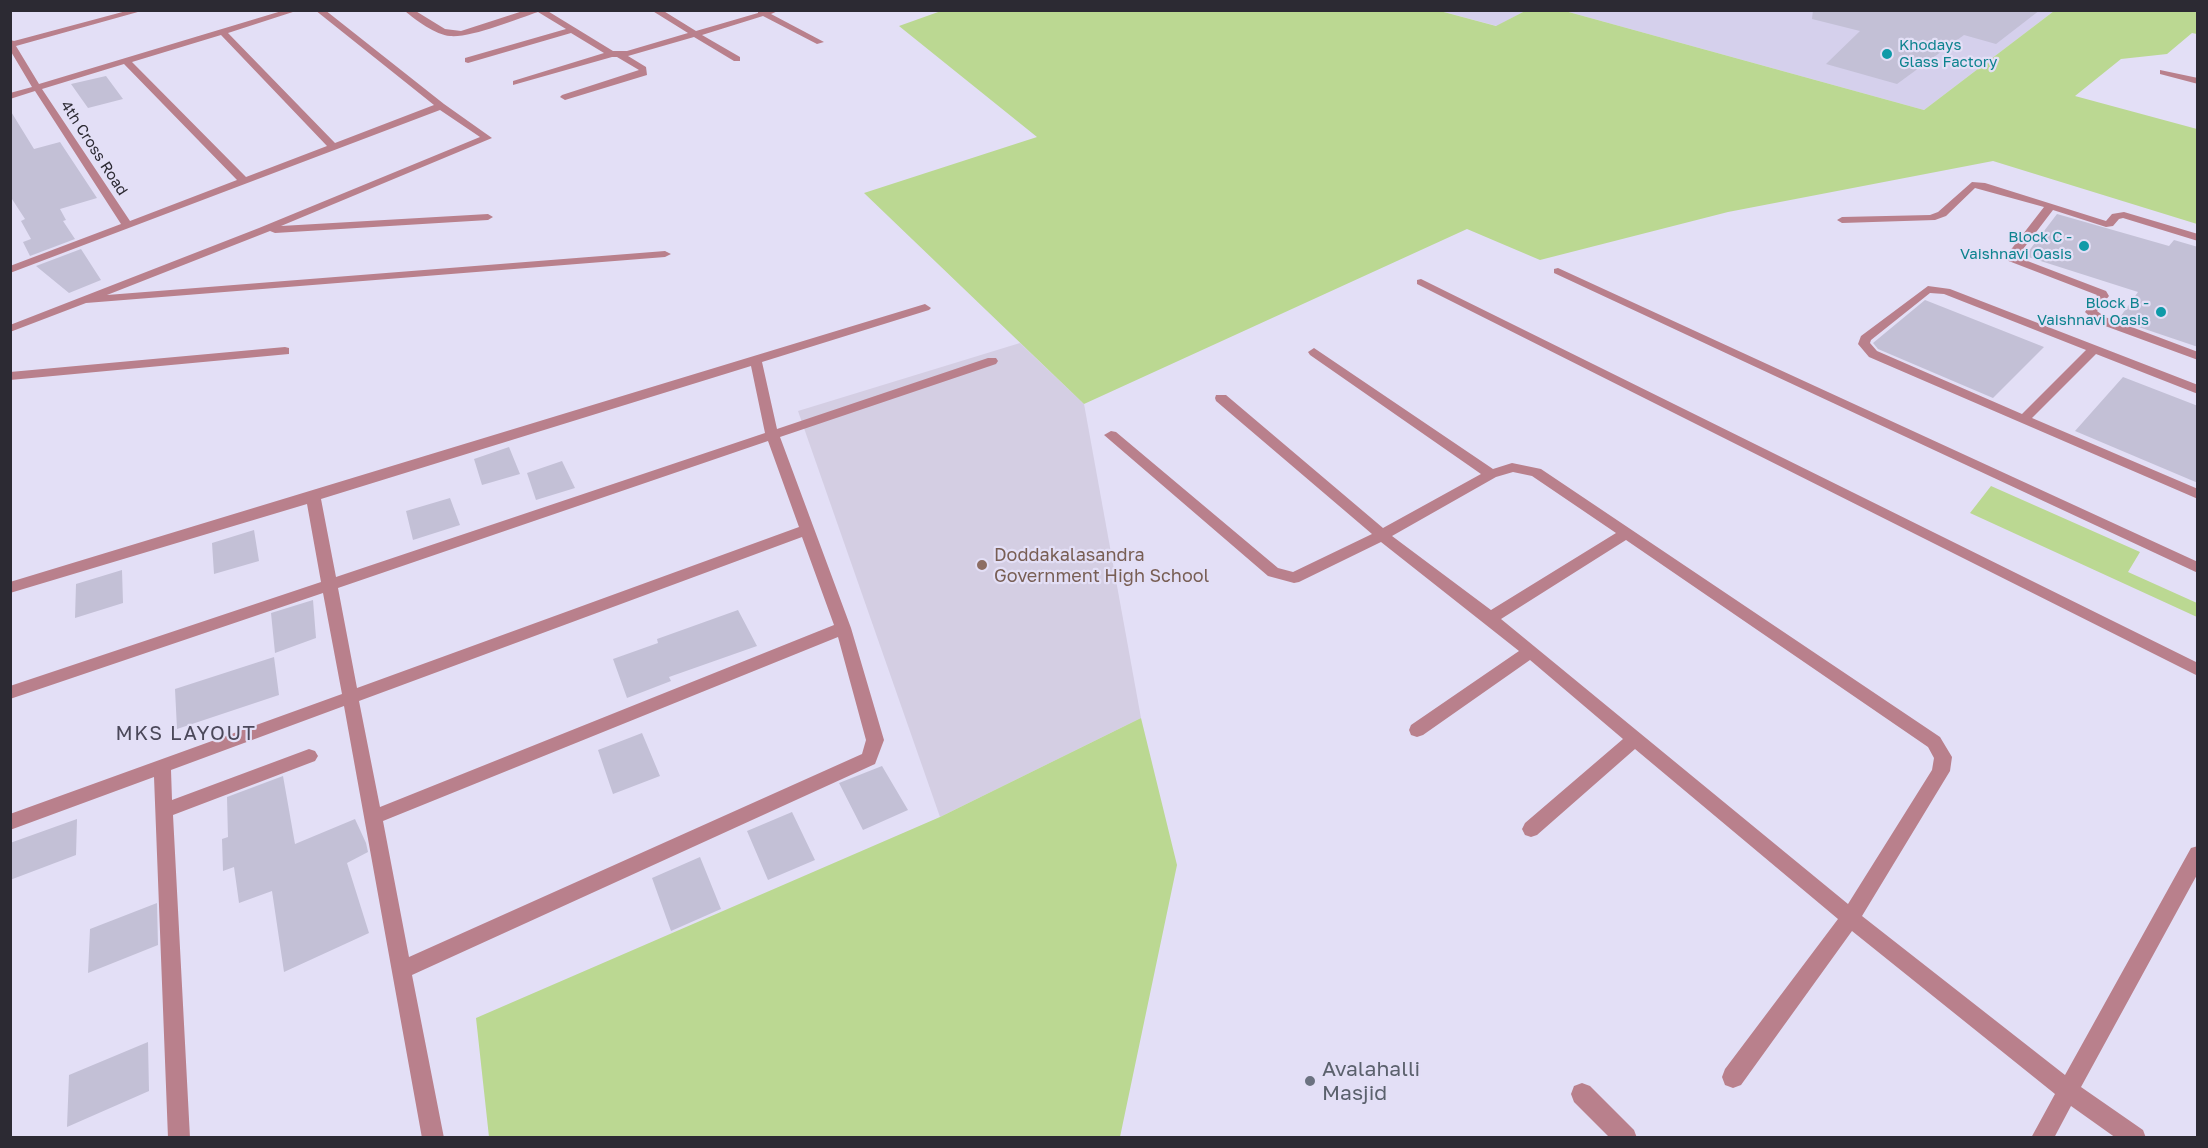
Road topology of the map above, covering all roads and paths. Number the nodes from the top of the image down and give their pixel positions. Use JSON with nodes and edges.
{"nodes":[{"id":1,"x":141,"y":10,"type":"edge"},
{"id":2,"x":295,"y":10,"type":"edge"},
{"id":3,"x":319,"y":10,"type":"edge"},
{"id":4,"x":538,"y":10,"type":"edge"},
{"id":5,"x":656,"y":10,"type":"edge"},
{"id":6,"x":776,"y":10,"type":"edge"},
{"id":7,"x":409,"y":11,"type":"edge"},
{"id":8,"x":762,"y":12,"type":"edge"},
{"id":9,"x":559,"y":13,"type":"dead end"},
{"id":10,"x":549,"y":16,"type":"junction"},
{"id":11,"x":573,"y":30,"type":"junction"},
{"id":12,"x":224,"y":33,"type":"junction"},
{"id":13,"x":695,"y":33,"type":"junction"},
{"id":14,"x":820,"y":42,"type":"dead end"},
{"id":15,"x":11,"y":44,"type":"edge"},
{"id":16,"x":616,"y":55,"type":"junction"},
{"id":17,"x":737,"y":59,"type":"dead end"},
{"id":18,"x":468,"y":60,"type":"dead end"},
{"id":19,"x":126,"y":61,"type":"junction"},
{"id":20,"x":2163,"y":72,"type":"dead end"},
{"id":21,"x":2198,"y":81,"type":"edge"},
{"id":22,"x":516,"y":84,"type":"dead end"},
{"id":23,"x":37,"y":88,"type":"junction"},
{"id":24,"x":10,"y":96,"type":"edge"},
{"id":25,"x":565,"y":97,"type":"dead end"},
{"id":26,"x":441,"y":106,"type":"junction"},
{"id":27,"x":333,"y":146,"type":"junction"},
{"id":28,"x":244,"y":181,"type":"junction"},
{"id":29,"x":2050,"y":206,"type":"junction"},
{"id":30,"x":488,"y":217,"type":"dead end"},
{"id":31,"x":1842,"y":220,"type":"dead end"},
{"id":32,"x":127,"y":225,"type":"junction"},
{"id":33,"x":263,"y":231,"type":"junction"},
{"id":34,"x":2198,"y":238,"type":"edge"},
{"id":35,"x":665,"y":254,"type":"dead end"},
{"id":36,"x":10,"y":270,"type":"edge"},
{"id":37,"x":1558,"y":271,"type":"dead end"},
{"id":38,"x":1421,"y":282,"type":"dead end"},
{"id":39,"x":87,"y":300,"type":"junction"},
{"id":40,"x":925,"y":308,"type":"dead end"},
{"id":41,"x":10,"y":329,"type":"edge"},
{"id":42,"x":2094,"y":349,"type":"junction"},
{"id":43,"x":285,"y":351,"type":"dead end"},
{"id":44,"x":1314,"y":352,"type":"dead end"},
{"id":45,"x":2198,"y":356,"type":"edge"},
{"id":46,"x":756,"y":361,"type":"junction"},
{"id":47,"x":992,"y":361,"type":"dead end"},
{"id":48,"x":10,"y":376,"type":"edge"},
{"id":49,"x":2198,"y":390,"type":"edge"},
{"id":50,"x":1221,"y":398,"type":"dead end"},
{"id":51,"x":2024,"y":419,"type":"junction"},
{"id":52,"x":772,"y":435,"type":"junction"},
{"id":53,"x":1111,"y":435,"type":"dead end"},
{"id":54,"x":1491,"y":474,"type":"junction"},
{"id":55,"x":2198,"y":495,"type":"edge"},
{"id":56,"x":313,"y":497,"type":"junction"},
{"id":57,"x":806,"y":530,"type":"junction"},
{"id":58,"x":1627,"y":533,"type":"junction"},
{"id":59,"x":1382,"y":536,"type":"junction"},
{"id":60,"x":2198,"y":568,"type":"edge"},
{"id":61,"x":330,"y":584,"type":"junction"},
{"id":62,"x":10,"y":588,"type":"edge"},
{"id":63,"x":1490,"y":618,"type":"junction"},
{"id":64,"x":843,"y":628,"type":"junction"},
{"id":65,"x":1529,"y":653,"type":"junction"},
{"id":66,"x":2198,"y":670,"type":"edge"},
{"id":67,"x":10,"y":693,"type":"edge"},
{"id":68,"x":351,"y":697,"type":"junction"},
{"id":69,"x":1417,"y":730,"type":"dead end"},
{"id":70,"x":1634,"y":739,"type":"junction"},
{"id":71,"x":309,"y":756,"type":"dead end"},
{"id":72,"x":162,"y":766,"type":"junction"},
{"id":73,"x":164,"y":811,"type":"junction"},
{"id":74,"x":374,"y":817,"type":"junction"},
{"id":75,"x":10,"y":822,"type":"edge"},
{"id":76,"x":1531,"y":830,"type":"dead end"},
{"id":77,"x":2198,"y":854,"type":"edge"},
{"id":78,"x":1850,"y":918,"type":"junction"},
{"id":79,"x":402,"y":970,"type":"junction"},
{"id":80,"x":1733,"y":1077,"type":"dead end"},
{"id":81,"x":2068,"y":1091,"type":"junction"},
{"id":82,"x":1582,"y":1094,"type":"dead end"},
{"id":83,"x":178,"y":1137,"type":"edge"},
{"id":84,"x":434,"y":1137,"type":"edge"},
{"id":85,"x":1626,"y":1137,"type":"edge"},
{"id":86,"x":2042,"y":1137,"type":"edge"},
{"id":87,"x":2135,"y":1137,"type":"edge"}],
"edges":[{"from":1,"to":15,"type":"street"},
{"from":2,"to":12,"type":"street"},
{"from":3,"to":26,"type":"street"},
{"from":4,"to":7,"type":"street"},
{"from":4,"to":10,"type":"street"},
{"from":5,"to":13,"type":"street"},
{"from":6,"to":8,"type":"street"},
{"from":8,"to":13,"type":"street"},
{"from":8,"to":14,"type":"street"},
{"from":9,"to":10,"type":"street"},
{"from":10,"to":11,"type":"street"},
{"from":11,"to":16,"type":"street"},
{"from":11,"to":18,"type":"street"},
{"from":12,"to":19,"type":"street"},
{"from":12,"to":27,"type":"street"},
{"from":13,"to":16,"type":"street"},
{"from":13,"to":17,"type":"street"},
{"from":15,"to":23,"type":"street","name":"4th Cross Road"},
{"from":16,"to":22,"type":"street"},
{"from":16,"to":25,"type":"street"},
{"from":19,"to":23,"type":"street"},
{"from":19,"to":28,"type":"street"},
{"from":20,"to":21,"type":"street"},
{"from":23,"to":24,"type":"street"},
{"from":23,"to":32,"type":"street","name":"4th Cross Road"},
{"from":26,"to":27,"type":"street"},
{"from":26,"to":33,"type":"street"},
{"from":27,"to":28,"type":"street"},
{"from":28,"to":32,"type":"street"},
{"from":29,"to":31,"type":"street"},
{"from":29,"to":34,"type":"street"},
{"from":29,"to":45,"type":"street"},
{"from":30,"to":33,"type":"street"},
{"from":32,"to":36,"type":"street"},
{"from":33,"to":39,"type":"street"},
{"from":35,"to":39,"type":"street"},
{"from":37,"to":60,"type":"street"},
{"from":38,"to":66,"type":"street"},
{"from":39,"to":41,"type":"street"},
{"from":40,"to":46,"type":"street"},
{"from":42,"to":49,"type":"street"},
{"from":42,"to":51,"type":"street"},
{"from":42,"to":51,"type":"street"},
{"from":43,"to":48,"type":"street"},
{"from":44,"to":54,"type":"street"},
{"from":46,"to":52,"type":"street"},
{"from":46,"to":56,"type":"street"},
{"from":47,"to":52,"type":"street"},
{"from":50,"to":59,"type":"street"},
{"from":51,"to":55,"type":"street"},
{"from":52,"to":57,"type":"street"},
{"from":52,"to":61,"type":"street"},
{"from":53,"to":59,"type":"street"},
{"from":54,"to":58,"type":"street"},
{"from":54,"to":59,"type":"street"},
{"from":56,"to":61,"type":"street"},
{"from":56,"to":62,"type":"street"},
{"from":57,"to":64,"type":"street"},
{"from":57,"to":68,"type":"street"},
{"from":58,"to":63,"type":"street"},
{"from":58,"to":78,"type":"street"},
{"from":59,"to":63,"type":"street"},
{"from":61,"to":67,"type":"street"},
{"from":61,"to":68,"type":"street"},
{"from":63,"to":65,"type":"street"},
{"from":64,"to":74,"type":"street"},
{"from":64,"to":79,"type":"street"},
{"from":65,"to":69,"type":"street"},
{"from":65,"to":70,"type":"street"},
{"from":68,"to":72,"type":"street"},
{"from":68,"to":74,"type":"street"},
{"from":70,"to":76,"type":"street"},
{"from":70,"to":78,"type":"street"},
{"from":71,"to":73,"type":"street"},
{"from":72,"to":73,"type":"street"},
{"from":72,"to":75,"type":"street"},
{"from":73,"to":83,"type":"street"},
{"from":74,"to":79,"type":"street"},
{"from":77,"to":81,"type":"street"},
{"from":78,"to":80,"type":"street"},
{"from":78,"to":81,"type":"street"},
{"from":79,"to":84,"type":"street"},
{"from":81,"to":86,"type":"street"},
{"from":81,"to":87,"type":"street"},
{"from":82,"to":85,"type":"street"}]}
